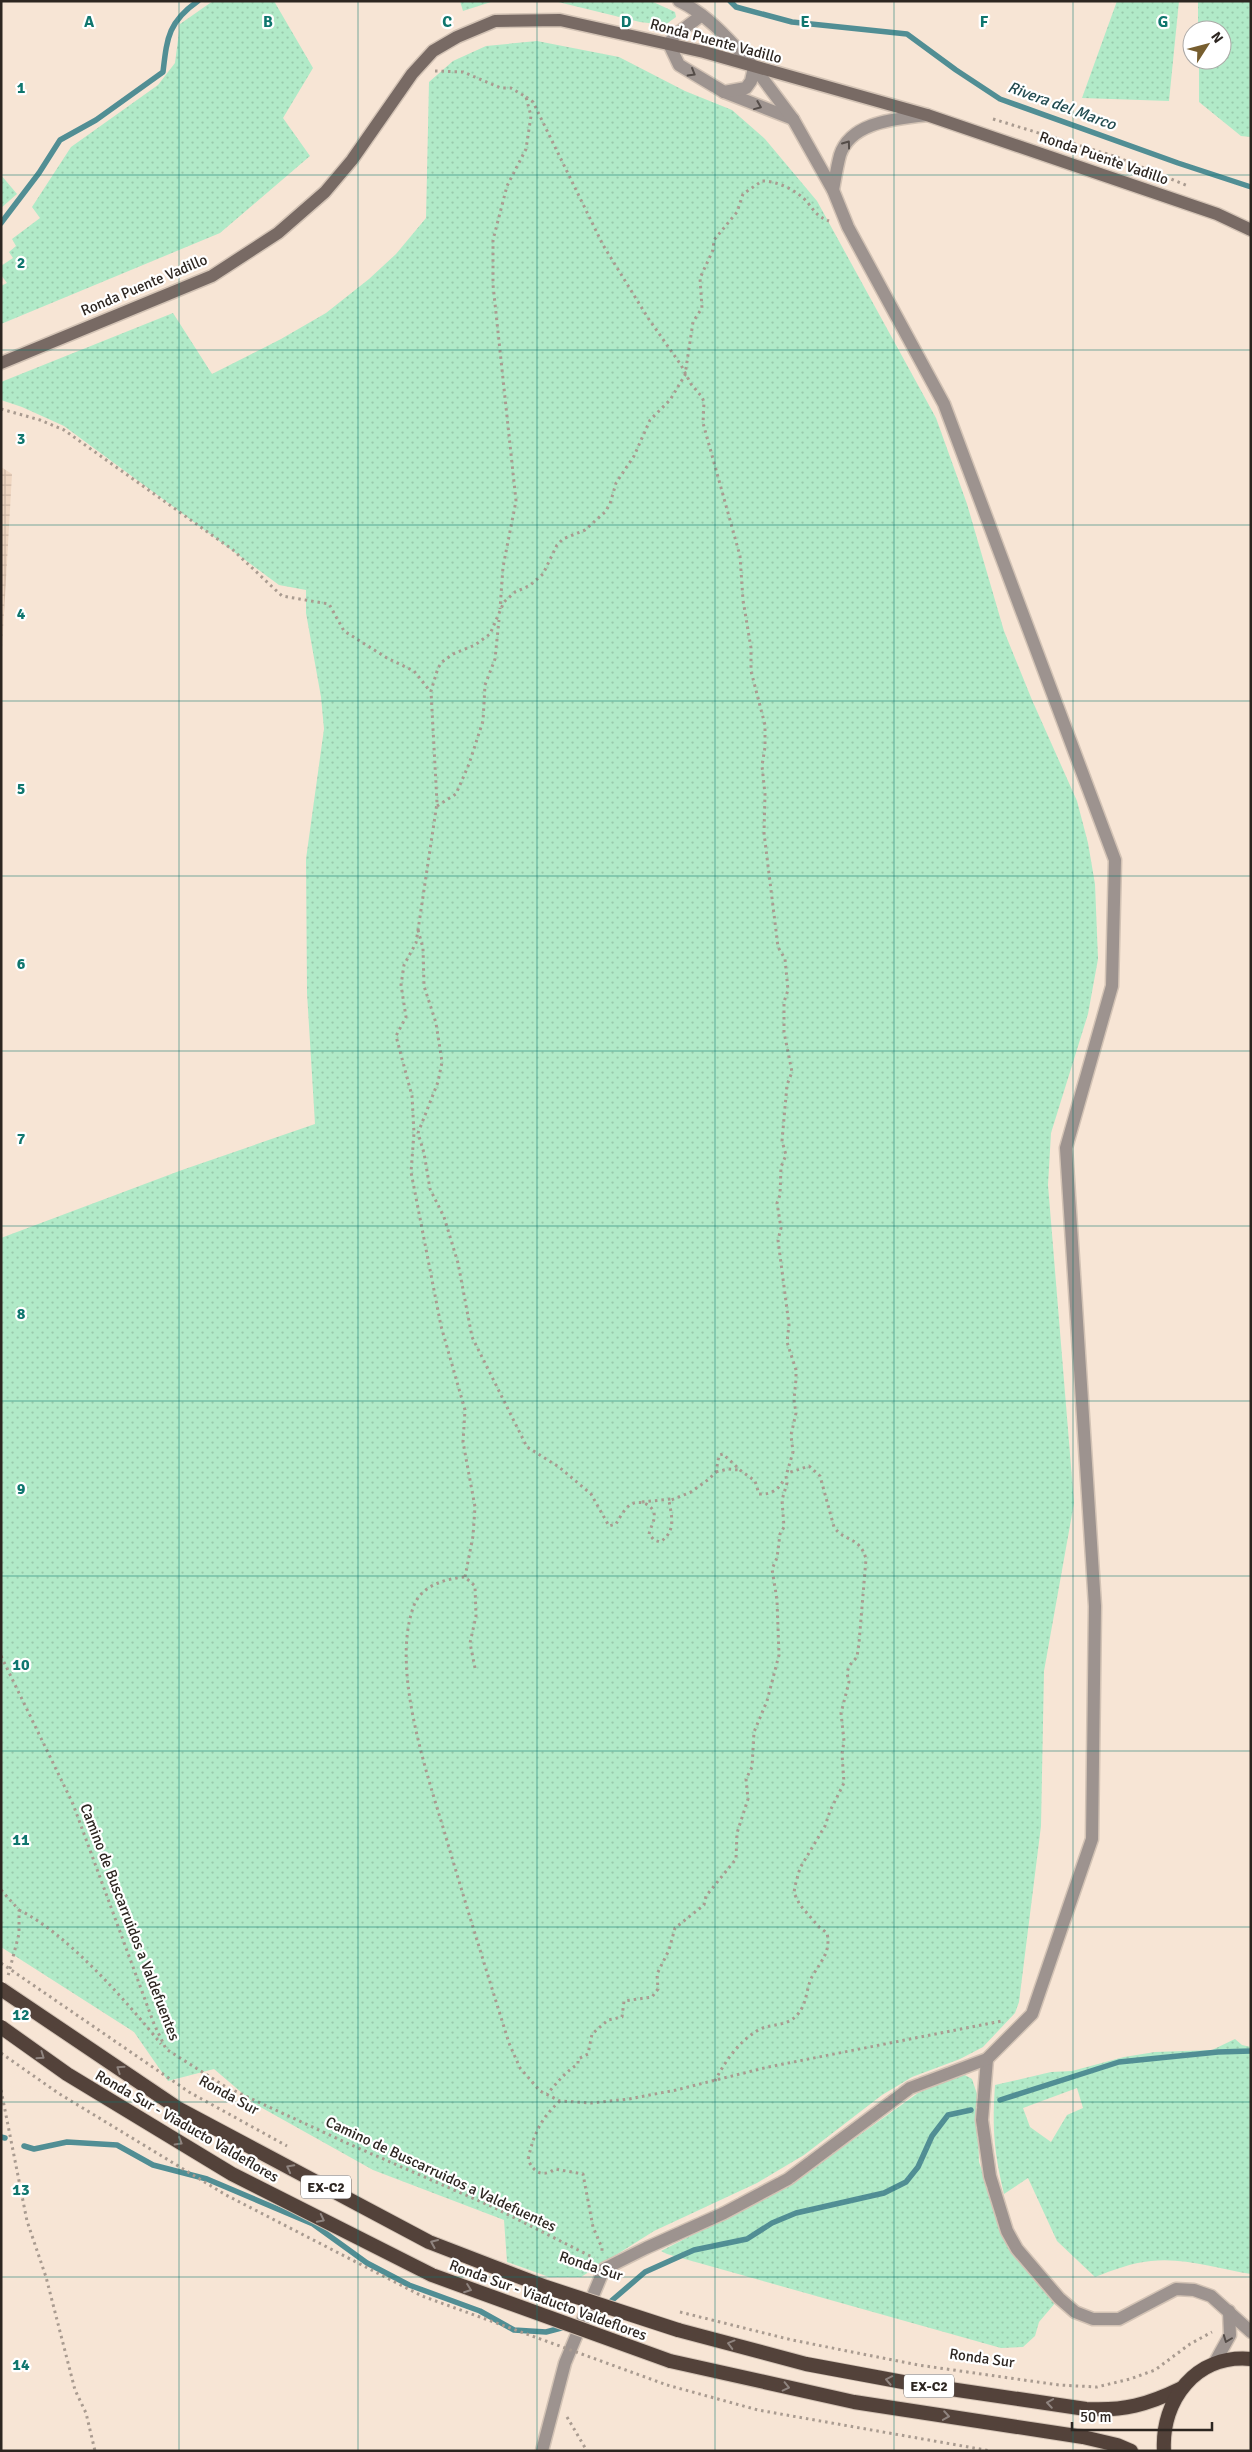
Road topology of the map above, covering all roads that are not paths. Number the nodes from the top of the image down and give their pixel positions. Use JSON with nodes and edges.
{"nodes":[{"id":1,"x":677,"y":1,"type":"edge"},
{"id":2,"x":702,"y":15,"type":"junction"},
{"id":3,"x":685,"y":28,"type":"junction"},
{"id":4,"x":669,"y":44,"type":"junction"},
{"id":5,"x":754,"y":67,"type":"junction"},
{"id":6,"x":724,"y":92,"type":"junction"},
{"id":7,"x":927,"y":115,"type":"junction"},
{"id":8,"x":793,"y":119,"type":"junction"},
{"id":9,"x":833,"y":190,"type":"junction"},
{"id":10,"x":1251,"y":230,"type":"edge"},
{"id":11,"x":1,"y":363,"type":"edge"},
{"id":12,"x":4,"y":1985,"type":"edge"},
{"id":13,"x":1,"y":2027,"type":"edge"},
{"id":14,"x":987,"y":2059,"type":"junction"},
{"id":15,"x":1229,"y":2311,"type":"junction"},
{"id":16,"x":1251,"y":2332,"type":"edge"},
{"id":17,"x":1251,"y":2359,"type":"edge"},
{"id":18,"x":1214,"y":2364,"type":"junction"},
{"id":19,"x":1182,"y":2388,"type":"junction"},
{"id":20,"x":542,"y":2451,"type":"edge"},
{"id":21,"x":1131,"y":2451,"type":"edge"},
{"id":22,"x":1164,"y":2451,"type":"edge"}],
"edges":[{"from":1,"to":2,"type":"street"},
{"from":1,"to":3,"type":"street"},
{"from":2,"to":3,"type":"street"},
{"from":2,"to":5,"type":"street"},
{"from":3,"to":4,"type":"street"},
{"from":4,"to":5,"type":"main road","name":"Ronda Puente Vadillo"},
{"from":4,"to":6,"type":"street","one_way":true},
{"from":4,"to":11,"type":"main road","name":"Ronda Puente Vadillo"},
{"from":5,"to":6,"type":"street"},
{"from":5,"to":7,"type":"main road","name":"Ronda Puente Vadillo"},
{"from":5,"to":8,"type":"street"},
{"from":6,"to":8,"type":"street","one_way":true},
{"from":9,"to":7,"type":"street","one_way":true},
{"from":7,"to":10,"type":"main road","name":"Ronda Puente Vadillo"},
{"from":8,"to":9,"type":"street"},
{"from":9,"to":14,"type":"street"},
{"from":19,"to":12,"type":"highway","name":"Ronda Sur - Viaducto Valdeflores","number":"EX-C2","one_way":true,"bridge":true},
{"from":13,"to":21,"type":"highway","name":"Ronda Sur - Viaducto Valdeflores","number":"EX-C2","one_way":true,"bridge":true},
{"from":14,"to":15,"type":"street"},
{"from":14,"to":20,"type":"street"},
{"from":15,"to":16,"type":"street"},
{"from":15,"to":18,"type":"street","one_way":true},
{"from":17,"to":18,"type":"highway","number":"EX-C2"},
{"from":18,"to":19,"type":"highway","number":"EX-C2"},
{"from":19,"to":22,"type":"highway","number":"EX-C2"}]}
